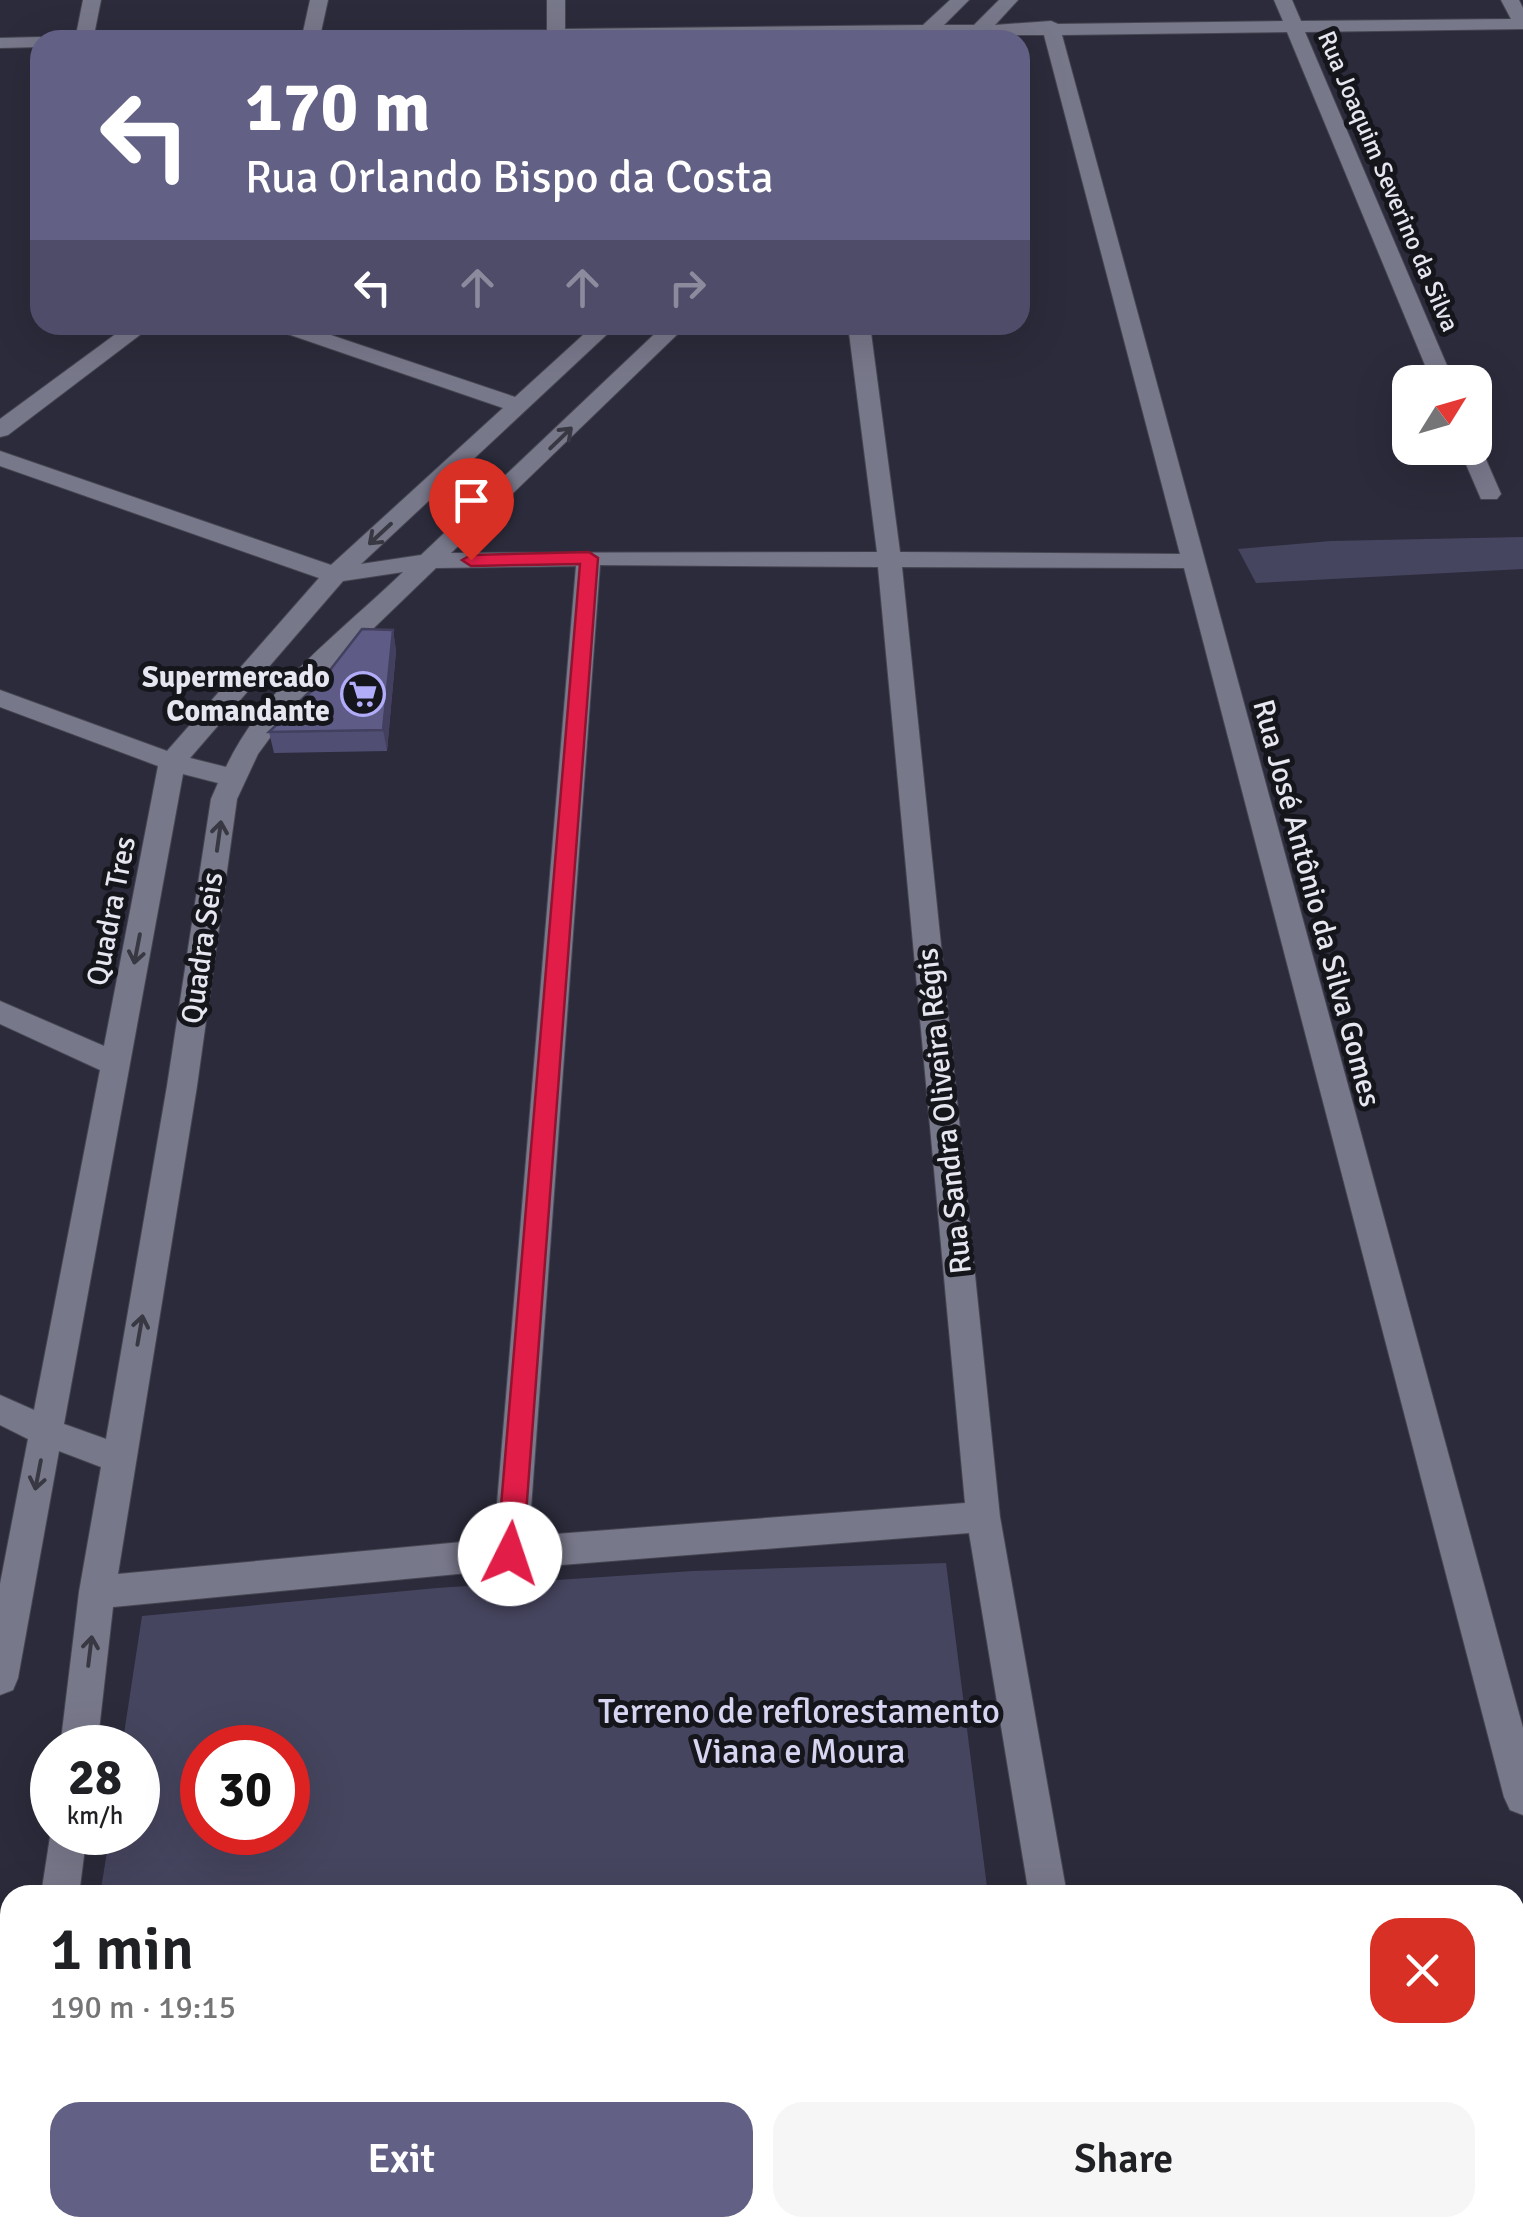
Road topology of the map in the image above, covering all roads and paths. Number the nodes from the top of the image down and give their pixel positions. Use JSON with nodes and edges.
{"nodes":[{"id":1,"x":92,"y":0,"type":"edge"},
{"id":2,"x":319,"y":0,"type":"edge"},
{"id":3,"x":556,"y":0,"type":"edge"},
{"id":4,"x":960,"y":0,"type":"edge"},
{"id":5,"x":1010,"y":0,"type":"edge"},
{"id":6,"x":1284,"y":0,"type":"edge"},
{"id":7,"x":1510,"y":0,"type":"edge"},
{"id":8,"x":1294,"y":24,"type":"junction"},
{"id":9,"x":1523,"y":24,"type":"edge"},
{"id":10,"x":1051,"y":26,"type":"junction"},
{"id":11,"x":86,"y":30,"type":"edge"},
{"id":12,"x":313,"y":30,"type":"edge"},
{"id":13,"x":556,"y":30,"type":"edge"},
{"id":14,"x":639,"y":30,"type":"edge"},
{"id":15,"x":873,"y":30,"type":"edge"},
{"id":16,"x":928,"y":30,"type":"edge"},
{"id":17,"x":980,"y":30,"type":"edge"},
{"id":18,"x":1014,"y":30,"type":"edge"},
{"id":19,"x":30,"y":42,"type":"edge"},
{"id":20,"x":0,"y":44,"type":"edge"},
{"id":21,"x":128,"y":335,"type":"edge"},
{"id":22,"x":310,"y":335,"type":"edge"},
{"id":23,"x":595,"y":335,"type":"edge"},
{"id":24,"x":666,"y":335,"type":"edge"},
{"id":25,"x":860,"y":335,"type":"edge"},
{"id":26,"x":1436,"y":365,"type":"edge"},
{"id":27,"x":520,"y":406,"type":"junction"},
{"id":28,"x":0,"y":430,"type":"edge"},
{"id":29,"x":0,"y":458,"type":"edge"},
{"id":30,"x":1477,"y":465,"type":"edge"},
{"id":31,"x":1490,"y":494,"type":"dead end"},
{"id":32,"x":889,"y":557,"type":"junction"},
{"id":33,"x":589,"y":558,"type":"junction"},
{"id":34,"x":1192,"y":560,"type":"junction"},
{"id":35,"x":432,"y":562,"type":"junction"},
{"id":36,"x":335,"y":575,"type":"junction"},
{"id":37,"x":0,"y":698,"type":"edge"},
{"id":38,"x":172,"y":762,"type":"junction"},
{"id":39,"x":234,"y":778,"type":"junction"},
{"id":40,"x":0,"y":1012,"type":"edge"},
{"id":41,"x":115,"y":1064,"type":"junction"},
{"id":42,"x":0,"y":1408,"type":"edge"},
{"id":43,"x":47,"y":1432,"type":"junction"},
{"id":44,"x":118,"y":1458,"type":"junction"},
{"id":45,"x":983,"y":1517,"type":"junction"},
{"id":46,"x":510,"y":1554,"type":"junction"},
{"id":47,"x":98,"y":1592,"type":"junction"},
{"id":48,"x":0,"y":1678,"type":"edge"},
{"id":49,"x":81,"y":1725,"type":"edge"},
{"id":50,"x":1523,"y":1797,"type":"edge"},
{"id":51,"x":65,"y":1855,"type":"edge"},
{"id":52,"x":61,"y":1885,"type":"edge"},
{"id":53,"x":1046,"y":1885,"type":"edge"}],
"edges":[{"from":1,"to":11,"type":"street"},
{"from":2,"to":12,"type":"street"},
{"from":3,"to":13,"type":"street"},
{"from":4,"to":16,"type":"street"},
{"from":5,"to":17,"type":"street"},
{"from":6,"to":8,"type":"street","name":"Rua Joaquim Severino da Silva"},
{"from":7,"to":9,"type":"street"},
{"from":8,"to":9,"type":"street"},
{"from":8,"to":10,"type":"street"},
{"from":8,"to":26,"type":"street","name":"Rua Joaquim Severino da Silva"},
{"from":10,"to":18,"type":"street"},
{"from":10,"to":34,"type":"street","name":"Rua José Antônio da Silva Gomes"},
{"from":14,"to":15,"type":"street"},
{"from":19,"to":20,"type":"street"},
{"from":21,"to":28,"type":"street"},
{"from":22,"to":27,"type":"street"},
{"from":23,"to":27,"type":"street","name":"Quadra Tres"},
{"from":35,"to":24,"type":"street","name":"Quadra Seis","one_way":true},
{"from":25,"to":32,"type":"street","name":"Rua Sandra Oliveira Régis"},
{"from":27,"to":36,"type":"street","name":"Quadra Tres","one_way":true},
{"from":29,"to":36,"type":"street"},
{"from":30,"to":31,"type":"street"},
{"from":32,"to":33,"type":"street"},
{"from":32,"to":34,"type":"street"},
{"from":32,"to":45,"type":"street","name":"Rua Sandra Oliveira Régis"},
{"from":33,"to":35,"type":"street"},
{"from":33,"to":46,"type":"street"},
{"from":34,"to":50,"type":"street","name":"Rua José Antônio da Silva Gomes"},
{"from":35,"to":36,"type":"street"},
{"from":35,"to":39,"type":"street","name":"Quadra Seis"},
{"from":36,"to":38,"type":"street","name":"Quadra Tres"},
{"from":37,"to":38,"type":"street"},
{"from":38,"to":39,"type":"street"},
{"from":38,"to":41,"type":"street","name":"Quadra Tres","one_way":true},
{"from":44,"to":39,"type":"street","name":"Quadra Seis","one_way":true},
{"from":40,"to":41,"type":"street"},
{"from":41,"to":43,"type":"street","name":"Quadra Tres"},
{"from":42,"to":43,"type":"street"},
{"from":43,"to":44,"type":"street"},
{"from":43,"to":48,"type":"street","name":"Quadra Tres","one_way":true},
{"from":44,"to":47,"type":"street","name":"Quadra Seis"},
{"from":45,"to":46,"type":"street"},
{"from":45,"to":53,"type":"street","name":"Rua Sandra Oliveira Régis"},
{"from":46,"to":47,"type":"street"},
{"from":49,"to":47,"type":"street","name":"Quadra Seis","one_way":true},
{"from":51,"to":52,"type":"street"}]}
